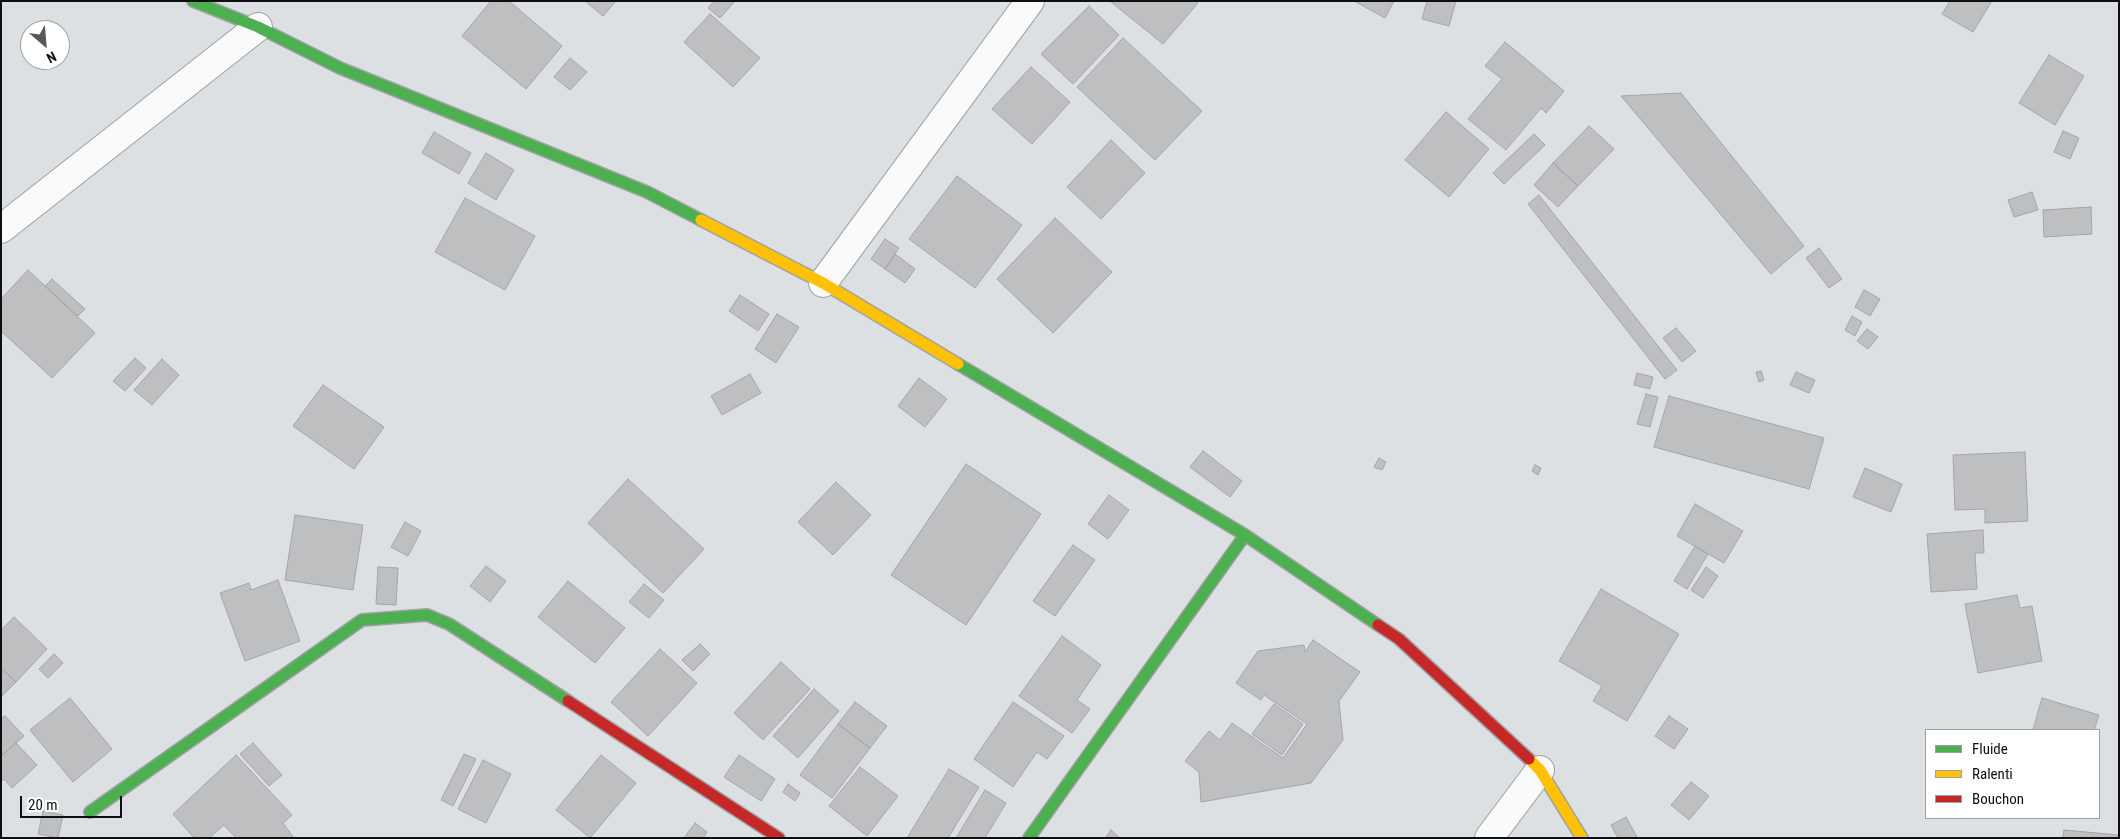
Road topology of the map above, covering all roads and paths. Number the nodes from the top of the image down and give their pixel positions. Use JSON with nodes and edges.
{"nodes":[{"id":1,"x":193,"y":1,"type":"edge"},
{"id":2,"x":1030,"y":1,"type":"edge"},
{"id":3,"x":258,"y":27,"type":"junction"},
{"id":4,"x":1,"y":229,"type":"edge"},
{"id":5,"x":823,"y":283,"type":"junction"},
{"id":6,"x":1245,"y":535,"type":"junction"},
{"id":7,"x":1540,"y":770,"type":"junction"},
{"id":8,"x":90,"y":812,"type":"dead end"},
{"id":9,"x":779,"y":838,"type":"edge"},
{"id":10,"x":1029,"y":838,"type":"edge"},
{"id":11,"x":1489,"y":838,"type":"edge"},
{"id":12,"x":1582,"y":838,"type":"edge"}],
"edges":[{"from":1,"to":3,"type":"street"},
{"from":2,"to":5,"type":"street"},
{"from":3,"to":4,"type":"street"},
{"from":3,"to":5,"type":"street"},
{"from":5,"to":6,"type":"street"},
{"from":6,"to":7,"type":"street"},
{"from":6,"to":10,"type":"street"},
{"from":7,"to":11,"type":"street"},
{"from":7,"to":12,"type":"street"},
{"from":8,"to":9,"type":"street"}]}
